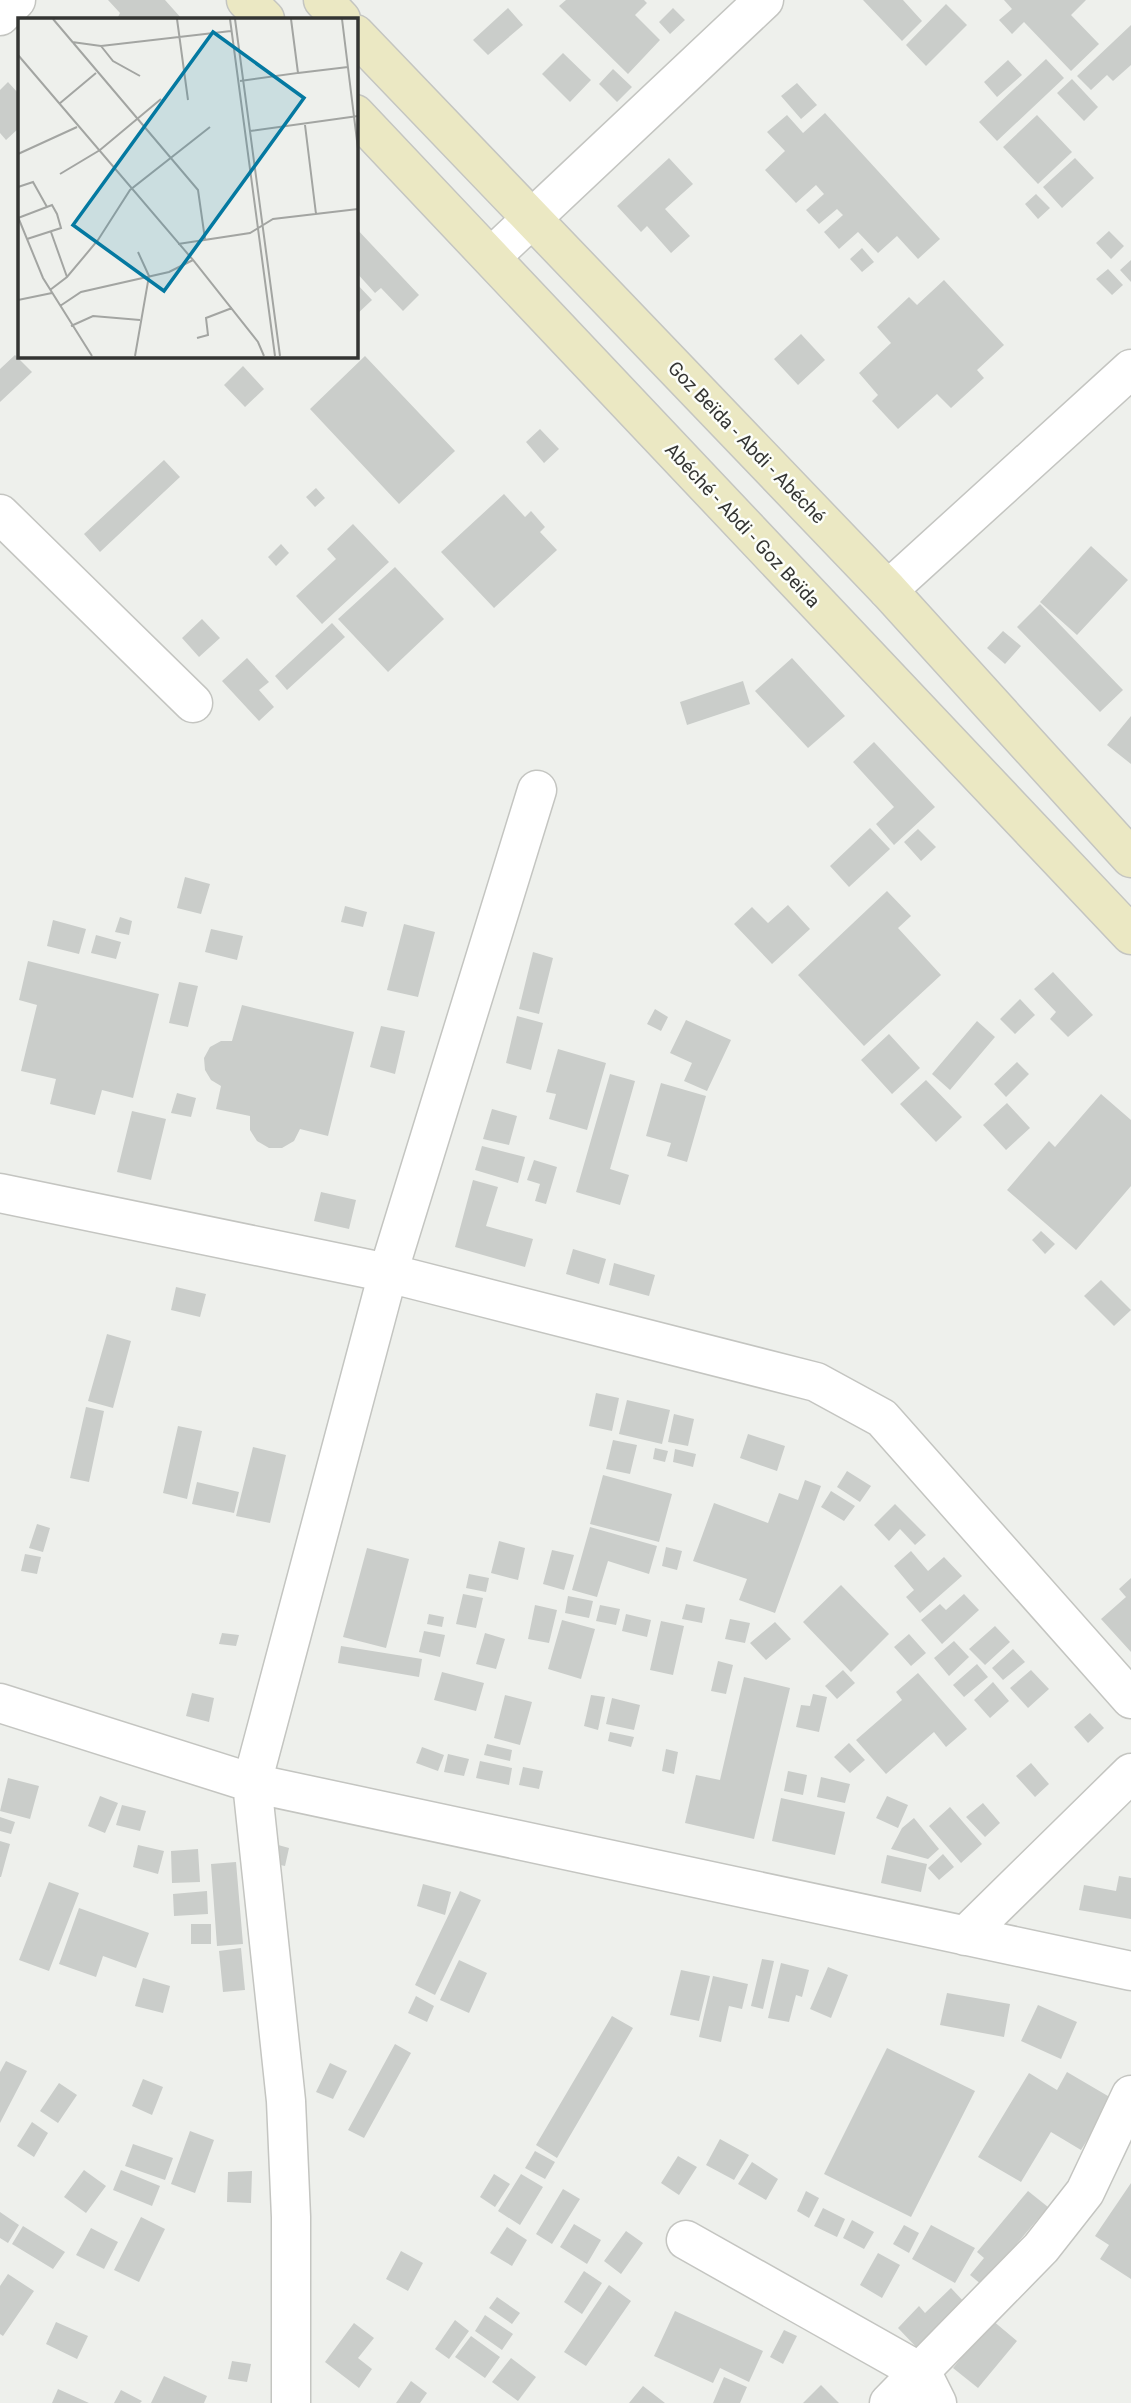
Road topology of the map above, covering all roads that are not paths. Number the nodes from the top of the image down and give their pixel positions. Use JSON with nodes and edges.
{"nodes":[{"id":1,"x":16,"y":0,"type":"edge"},
{"id":2,"x":246,"y":0,"type":"edge"},
{"id":3,"x":323,"y":0,"type":"edge"},
{"id":4,"x":764,"y":0,"type":"edge"},
{"id":5,"x":0,"y":16,"type":"edge"},
{"id":6,"x":264,"y":18,"type":"edge"},
{"id":7,"x":340,"y":18,"type":"edge"},
{"id":8,"x":357,"y":36,"type":"edge"},
{"id":9,"x":357,"y":116,"type":"edge"},
{"id":10,"x":534,"y":219,"type":"junction"},
{"id":11,"x":491,"y":257,"type":"junction"},
{"id":12,"x":1131,"y":369,"type":"edge"},
{"id":13,"x":0,"y":514,"type":"edge"},
{"id":14,"x":888,"y":590,"type":"junction"},
{"id":15,"x":193,"y":703,"type":"dead end"},
{"id":16,"x":537,"y":790,"type":"dead end"},
{"id":17,"x":1131,"y":858,"type":"edge"},
{"id":18,"x":1131,"y":935,"type":"edge"},
{"id":19,"x":0,"y":1193,"type":"edge"},
{"id":20,"x":388,"y":1273,"type":"junction"},
{"id":21,"x":1131,"y":1699,"type":"edge"},
{"id":22,"x":0,"y":1703,"type":"edge"},
{"id":23,"x":1131,"y":1773,"type":"edge"},
{"id":24,"x":252,"y":1783,"type":"junction"},
{"id":25,"x":965,"y":1936,"type":"junction"},
{"id":26,"x":1131,"y":1971,"type":"edge"},
{"id":27,"x":1131,"y":2095,"type":"edge"},
{"id":28,"x":687,"y":2240,"type":"dead end"},
{"id":29,"x":929,"y":2388,"type":"edge"},
{"id":30,"x":291,"y":2403,"type":"edge"},
{"id":31,"x":890,"y":2403,"type":"edge"}],
"edges":[{"from":1,"to":5,"type":"street"},
{"from":2,"to":6,"type":"main road"},
{"from":3,"to":7,"type":"main road"},
{"from":4,"to":10,"type":"street"},
{"from":8,"to":10,"type":"main road","name":"Goz Beïda - Abdi - Abéché"},
{"from":9,"to":11,"type":"main road","name":"Abéché - Abdi - Goz Beïda"},
{"from":10,"to":11,"type":"street"},
{"from":10,"to":14,"type":"main road","name":"Goz Beïda - Abdi - Abéché"},
{"from":11,"to":18,"type":"main road","name":"Abéché - Abdi - Goz Beïda"},
{"from":12,"to":14,"type":"street"},
{"from":13,"to":15,"type":"street"},
{"from":14,"to":17,"type":"main road","name":"Goz Beïda - Abdi - Abéché"},
{"from":16,"to":20,"type":"street"},
{"from":19,"to":20,"type":"street"},
{"from":20,"to":21,"type":"street"},
{"from":20,"to":24,"type":"street"},
{"from":22,"to":24,"type":"street"},
{"from":23,"to":25,"type":"street"},
{"from":24,"to":25,"type":"street"},
{"from":24,"to":30,"type":"street"},
{"from":25,"to":26,"type":"street"},
{"from":27,"to":29,"type":"street"},
{"from":28,"to":29,"type":"street"},
{"from":29,"to":31,"type":"street"}]}
